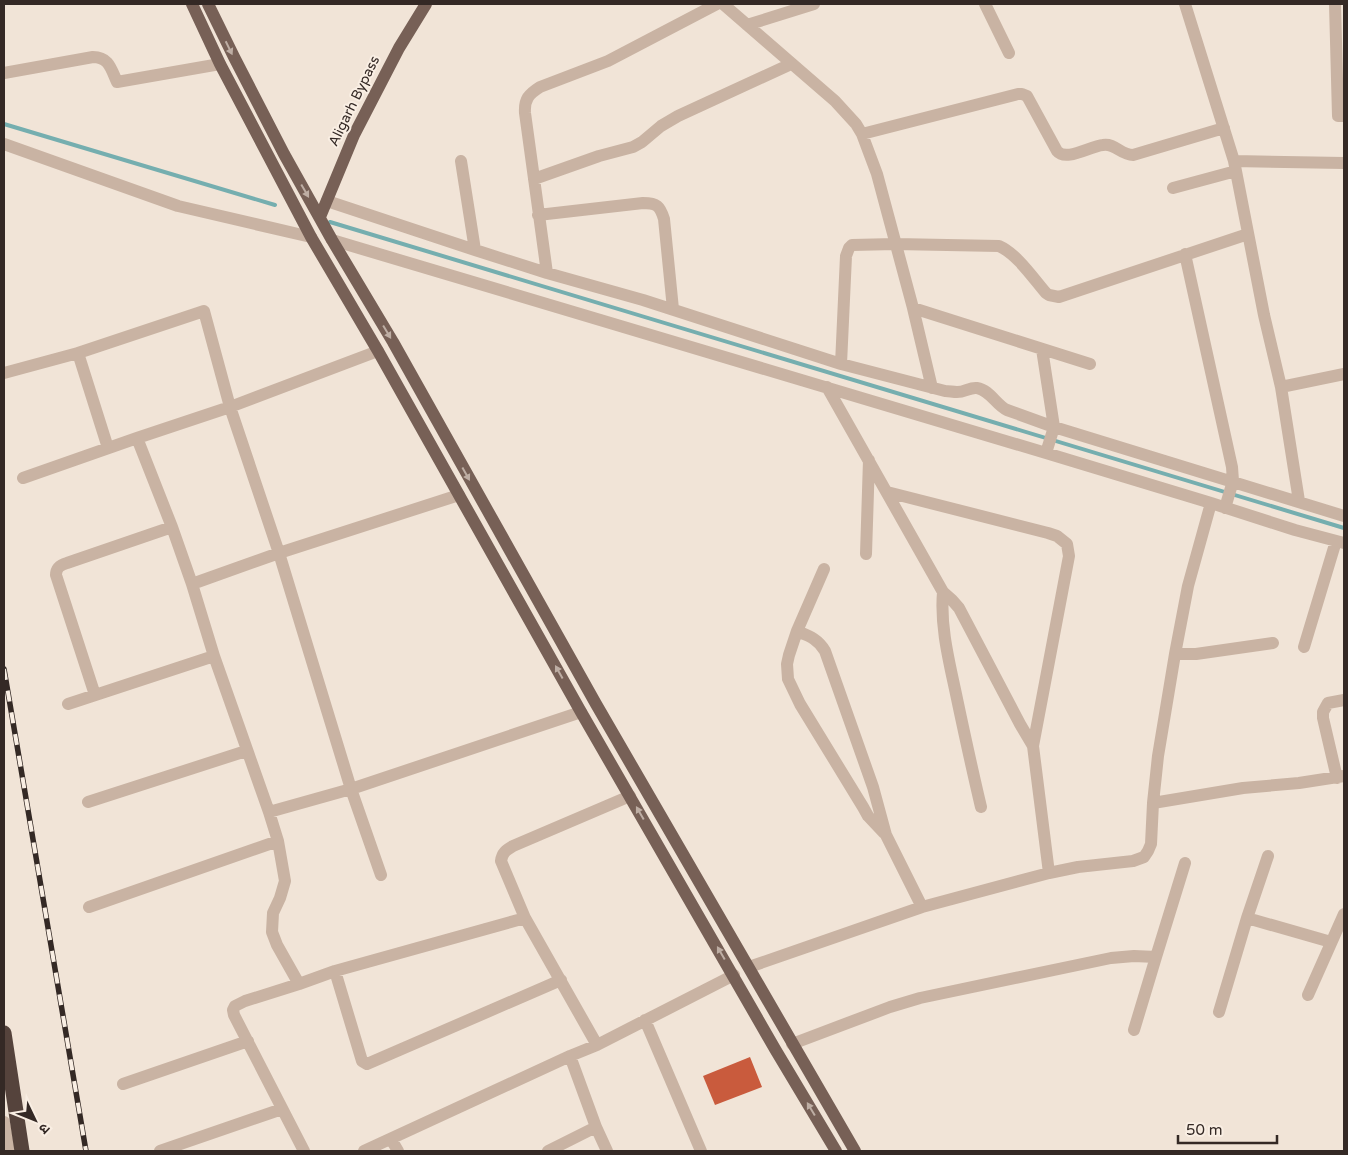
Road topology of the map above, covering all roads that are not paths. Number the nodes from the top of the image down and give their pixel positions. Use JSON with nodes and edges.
{"nodes":[{"id":1,"x":192,"y":4,"type":"edge"},
{"id":2,"x":208,"y":4,"type":"edge"},
{"id":3,"x":426,"y":4,"type":"edge"},
{"id":4,"x":717,"y":4,"type":"edge"},
{"id":5,"x":723,"y":4,"type":"edge"},
{"id":6,"x":814,"y":4,"type":"edge"},
{"id":7,"x":985,"y":4,"type":"edge"},
{"id":8,"x":1185,"y":4,"type":"edge"},
{"id":9,"x":1335,"y":4,"type":"edge"},
{"id":10,"x":747,"y":25,"type":"junction"},
{"id":11,"x":1009,"y":53,"type":"dead end"},
{"id":12,"x":220,"y":64,"type":"junction"},
{"id":13,"x":791,"y":64,"type":"junction"},
{"id":14,"x":4,"y":73,"type":"edge"},
{"id":15,"x":1344,"y":116,"type":"edge"},
{"id":16,"x":1224,"y":128,"type":"junction"},
{"id":17,"x":862,"y":134,"type":"junction"},
{"id":18,"x":4,"y":144,"type":"edge"},
{"id":19,"x":461,"y":161,"type":"dead end"},
{"id":20,"x":1344,"y":163,"type":"edge"},
{"id":21,"x":1235,"y":166,"type":"junction"},
{"id":22,"x":534,"y":178,"type":"junction"},
{"id":23,"x":1173,"y":188,"type":"dead end"},
{"id":24,"x":326,"y":201,"type":"junction"},
{"id":25,"x":538,"y":215,"type":"junction"},
{"id":26,"x":322,"y":220,"type":"junction"},
{"id":27,"x":310,"y":234,"type":"junction"},
{"id":28,"x":1248,"y":234,"type":"junction"},
{"id":29,"x":332,"y":240,"type":"junction"},
{"id":30,"x":895,"y":244,"type":"junction"},
{"id":31,"x":475,"y":250,"type":"junction"},
{"id":32,"x":1185,"y":254,"type":"junction"},
{"id":33,"x":547,"y":273,"type":"junction"},
{"id":34,"x":913,"y":308,"type":"junction"},
{"id":35,"x":673,"y":310,"type":"junction"},
{"id":36,"x":1042,"y":349,"type":"junction"},
{"id":37,"x":378,"y":351,"type":"junction"},
{"id":38,"x":78,"y":353,"type":"junction"},
{"id":39,"x":841,"y":364,"type":"junction"},
{"id":40,"x":1090,"y":364,"type":"dead end"},
{"id":41,"x":4,"y":373,"type":"edge"},
{"id":42,"x":1344,"y":374,"type":"edge"},
{"id":43,"x":1281,"y":386,"type":"junction"},
{"id":44,"x":827,"y":387,"type":"junction"},
{"id":45,"x":932,"y":388,"type":"junction"},
{"id":46,"x":230,"y":407,"type":"junction"},
{"id":47,"x":137,"y":438,"type":"junction"},
{"id":48,"x":1051,"y":439,"type":"junction"},
{"id":49,"x":108,"y":448,"type":"junction"},
{"id":50,"x":869,"y":460,"type":"junction"},
{"id":51,"x":23,"y":478,"type":"dead end"},
{"id":52,"x":887,"y":492,"type":"junction"},
{"id":53,"x":1229,"y":494,"type":"junction"},
{"id":54,"x":458,"y":495,"type":"junction"},
{"id":55,"x":1299,"y":501,"type":"junction"},
{"id":56,"x":1211,"y":503,"type":"junction"},
{"id":57,"x":1344,"y":516,"type":"edge"},
{"id":58,"x":172,"y":527,"type":"junction"},
{"id":59,"x":1340,"y":542,"type":"edge"},
{"id":60,"x":278,"y":553,"type":"junction"},
{"id":61,"x":866,"y":554,"type":"dead end"},
{"id":62,"x":824,"y":569,"type":"dead end"},
{"id":63,"x":192,"y":584,"type":"junction"},
{"id":64,"x":943,"y":592,"type":"junction"},
{"id":65,"x":797,"y":631,"type":"junction"},
{"id":66,"x":1273,"y":643,"type":"dead end"},
{"id":67,"x":1304,"y":647,"type":"dead end"},
{"id":68,"x":1174,"y":654,"type":"junction"},
{"id":69,"x":214,"y":656,"type":"junction"},
{"id":70,"x":95,"y":695,"type":"junction"},
{"id":71,"x":1344,"y":700,"type":"edge"},
{"id":72,"x":68,"y":704,"type":"dead end"},
{"id":73,"x":581,"y":712,"type":"junction"},
{"id":74,"x":1034,"y":746,"type":"junction"},
{"id":75,"x":246,"y":751,"type":"junction"},
{"id":76,"x":1340,"y":777,"type":"edge"},
{"id":77,"x":351,"y":788,"type":"junction"},
{"id":78,"x":630,"y":796,"type":"junction"},
{"id":79,"x":88,"y":802,"type":"dead end"},
{"id":80,"x":1153,"y":803,"type":"junction"},
{"id":81,"x":980,"y":807,"type":"dead end"},
{"id":82,"x":269,"y":812,"type":"junction"},
{"id":83,"x":886,"y":835,"type":"junction"},
{"id":84,"x":278,"y":841,"type":"junction"},
{"id":85,"x":1268,"y":856,"type":"dead end"},
{"id":86,"x":1185,"y":863,"type":"dead end"},
{"id":87,"x":1049,"y":873,"type":"junction"},
{"id":88,"x":380,"y":875,"type":"dead end"},
{"id":89,"x":89,"y":907,"type":"dead end"},
{"id":90,"x":922,"y":907,"type":"junction"},
{"id":91,"x":1344,"y":914,"type":"edge"},
{"id":92,"x":525,"y":918,"type":"junction"},
{"id":93,"x":1248,"y":918,"type":"junction"},
{"id":94,"x":1331,"y":942,"type":"junction"},
{"id":95,"x":1156,"y":957,"type":"junction"},
{"id":96,"x":749,"y":967,"type":"junction"},
{"id":97,"x":335,"y":971,"type":"junction"},
{"id":98,"x":734,"y":975,"type":"junction"},
{"id":99,"x":561,"y":980,"type":"junction"},
{"id":100,"x":299,"y":984,"type":"junction"},
{"id":101,"x":1308,"y":995,"type":"dead end"},
{"id":102,"x":1219,"y":1012,"type":"dead end"},
{"id":103,"x":645,"y":1020,"type":"junction"},
{"id":104,"x":1134,"y":1030,"type":"dead end"},
{"id":105,"x":4,"y":1033,"type":"edge"},
{"id":106,"x":248,"y":1041,"type":"junction"},
{"id":107,"x":792,"y":1044,"type":"junction"},
{"id":108,"x":597,"y":1045,"type":"junction"},
{"id":109,"x":570,"y":1056,"type":"junction"},
{"id":110,"x":123,"y":1084,"type":"dead end"},
{"id":111,"x":282,"y":1109,"type":"junction"},
{"id":112,"x":4,"y":1122,"type":"edge"},
{"id":113,"x":596,"y":1127,"type":"junction"},
{"id":114,"x":391,"y":1139,"type":"junction"},
{"id":115,"x":197,"y":1145,"type":"edge"},
{"id":116,"x":9,"y":1151,"type":"edge"},
{"id":117,"x":22,"y":1151,"type":"edge"},
{"id":118,"x":160,"y":1151,"type":"edge"},
{"id":119,"x":304,"y":1151,"type":"edge"},
{"id":120,"x":364,"y":1151,"type":"edge"},
{"id":121,"x":398,"y":1151,"type":"edge"},
{"id":122,"x":548,"y":1151,"type":"edge"},
{"id":123,"x":607,"y":1151,"type":"edge"},
{"id":124,"x":701,"y":1151,"type":"edge"},
{"id":125,"x":836,"y":1151,"type":"edge"},
{"id":126,"x":855,"y":1151,"type":"edge"}],
"edges":[{"from":1,"to":12,"type":"main road"},
{"from":2,"to":26,"type":"main road","one_way":true},
{"from":3,"to":24,"type":"main road","name":"Aligarh Bypass"},
{"from":4,"to":22,"type":"street"},
{"from":5,"to":10,"type":"street"},
{"from":6,"to":10,"type":"street"},
{"from":7,"to":11,"type":"street"},
{"from":8,"to":16,"type":"street"},
{"from":9,"to":15,"type":"street"},
{"from":10,"to":13,"type":"street"},
{"from":12,"to":14,"type":"street"},
{"from":12,"to":27,"type":"main road"},
{"from":13,"to":17,"type":"street"},
{"from":13,"to":22,"type":"street"},
{"from":16,"to":17,"type":"street"},
{"from":16,"to":21,"type":"street"},
{"from":17,"to":30,"type":"street"},
{"from":18,"to":27,"type":"street"},
{"from":19,"to":31,"type":"street"},
{"from":20,"to":21,"type":"street"},
{"from":21,"to":23,"type":"street"},
{"from":21,"to":28,"type":"street"},
{"from":22,"to":25,"type":"street"},
{"from":24,"to":26,"type":"main road","name":"Aligarh Bypass"},
{"from":24,"to":31,"type":"street"},
{"from":25,"to":33,"type":"street"},
{"from":25,"to":35,"type":"street"},
{"from":26,"to":27,"type":"main road"},
{"from":26,"to":29,"type":"main road"},
{"from":27,"to":37,"type":"main road"},
{"from":28,"to":32,"type":"street"},
{"from":28,"to":43,"type":"street"},
{"from":29,"to":44,"type":"street"},
{"from":29,"to":96,"type":"main road","one_way":true},
{"from":30,"to":32,"type":"street"},
{"from":30,"to":34,"type":"street"},
{"from":30,"to":39,"type":"street"},
{"from":31,"to":33,"type":"street"},
{"from":32,"to":53,"type":"street"},
{"from":33,"to":35,"type":"street"},
{"from":34,"to":36,"type":"street"},
{"from":34,"to":45,"type":"street"},
{"from":35,"to":39,"type":"street"},
{"from":36,"to":40,"type":"street"},
{"from":36,"to":48,"type":"street"},
{"from":37,"to":46,"type":"street"},
{"from":37,"to":54,"type":"main road"},
{"from":38,"to":41,"type":"street"},
{"from":38,"to":46,"type":"street"},
{"from":38,"to":49,"type":"street"},
{"from":39,"to":45,"type":"street"},
{"from":42,"to":43,"type":"street"},
{"from":43,"to":55,"type":"street"},
{"from":44,"to":48,"type":"street"},
{"from":44,"to":50,"type":"street"},
{"from":45,"to":48,"type":"street"},
{"from":46,"to":47,"type":"street"},
{"from":46,"to":60,"type":"street"},
{"from":47,"to":49,"type":"street"},
{"from":47,"to":58,"type":"street"},
{"from":48,"to":53,"type":"street"},
{"from":48,"to":56,"type":"street"},
{"from":49,"to":51,"type":"street"},
{"from":50,"to":52,"type":"street"},
{"from":50,"to":61,"type":"street"},
{"from":52,"to":64,"type":"street"},
{"from":52,"to":74,"type":"street"},
{"from":53,"to":55,"type":"street"},
{"from":53,"to":56,"type":"street"},
{"from":53,"to":59,"type":"street"},
{"from":54,"to":60,"type":"street"},
{"from":73,"to":54,"type":"main road","one_way":true},
{"from":55,"to":57,"type":"street"},
{"from":56,"to":68,"type":"street"},
{"from":58,"to":63,"type":"street"},
{"from":58,"to":70,"type":"street"},
{"from":59,"to":67,"type":"street"},
{"from":60,"to":63,"type":"street"},
{"from":60,"to":77,"type":"street"},
{"from":62,"to":65,"type":"street"},
{"from":63,"to":69,"type":"street"},
{"from":64,"to":74,"type":"street"},
{"from":64,"to":81,"type":"street"},
{"from":65,"to":83,"type":"street"},
{"from":65,"to":83,"type":"street"},
{"from":66,"to":68,"type":"street"},
{"from":68,"to":80,"type":"street"},
{"from":69,"to":70,"type":"street"},
{"from":69,"to":75,"type":"street"},
{"from":70,"to":72,"type":"street"},
{"from":71,"to":76,"type":"street"},
{"from":73,"to":77,"type":"street"},
{"from":73,"to":78,"type":"main road"},
{"from":74,"to":87,"type":"street"},
{"from":75,"to":79,"type":"street"},
{"from":75,"to":82,"type":"street"},
{"from":76,"to":80,"type":"street"},
{"from":77,"to":82,"type":"street"},
{"from":77,"to":88,"type":"street"},
{"from":78,"to":92,"type":"street"},
{"from":98,"to":78,"type":"main road","one_way":true},
{"from":80,"to":87,"type":"street"},
{"from":82,"to":84,"type":"street"},
{"from":83,"to":90,"type":"street"},
{"from":84,"to":89,"type":"street"},
{"from":84,"to":100,"type":"street"},
{"from":85,"to":93,"type":"street"},
{"from":86,"to":95,"type":"street"},
{"from":87,"to":90,"type":"street"},
{"from":90,"to":96,"type":"street"},
{"from":91,"to":94,"type":"street"},
{"from":92,"to":97,"type":"street"},
{"from":92,"to":99,"type":"street"},
{"from":93,"to":94,"type":"street"},
{"from":93,"to":102,"type":"street"},
{"from":94,"to":101,"type":"street"},
{"from":95,"to":104,"type":"street"},
{"from":95,"to":107,"type":"street"},
{"from":96,"to":107,"type":"main road"},
{"from":97,"to":99,"type":"street"},
{"from":97,"to":100,"type":"street"},
{"from":98,"to":103,"type":"street"},
{"from":125,"to":98,"type":"main road","one_way":true},
{"from":99,"to":108,"type":"street"},
{"from":100,"to":106,"type":"street"},
{"from":103,"to":108,"type":"street"},
{"from":103,"to":124,"type":"street"},
{"from":105,"to":117,"type":"highway"},
{"from":106,"to":110,"type":"street"},
{"from":106,"to":111,"type":"street"},
{"from":107,"to":126,"type":"main road"},
{"from":108,"to":109,"type":"street"},
{"from":109,"to":113,"type":"street"},
{"from":109,"to":114,"type":"street"},
{"from":111,"to":115,"type":"street"},
{"from":111,"to":119,"type":"street"},
{"from":112,"to":116,"type":"street"},
{"from":113,"to":122,"type":"street"},
{"from":113,"to":123,"type":"street"},
{"from":114,"to":120,"type":"street"},
{"from":114,"to":121,"type":"street"},
{"from":115,"to":118,"type":"street"}]}
